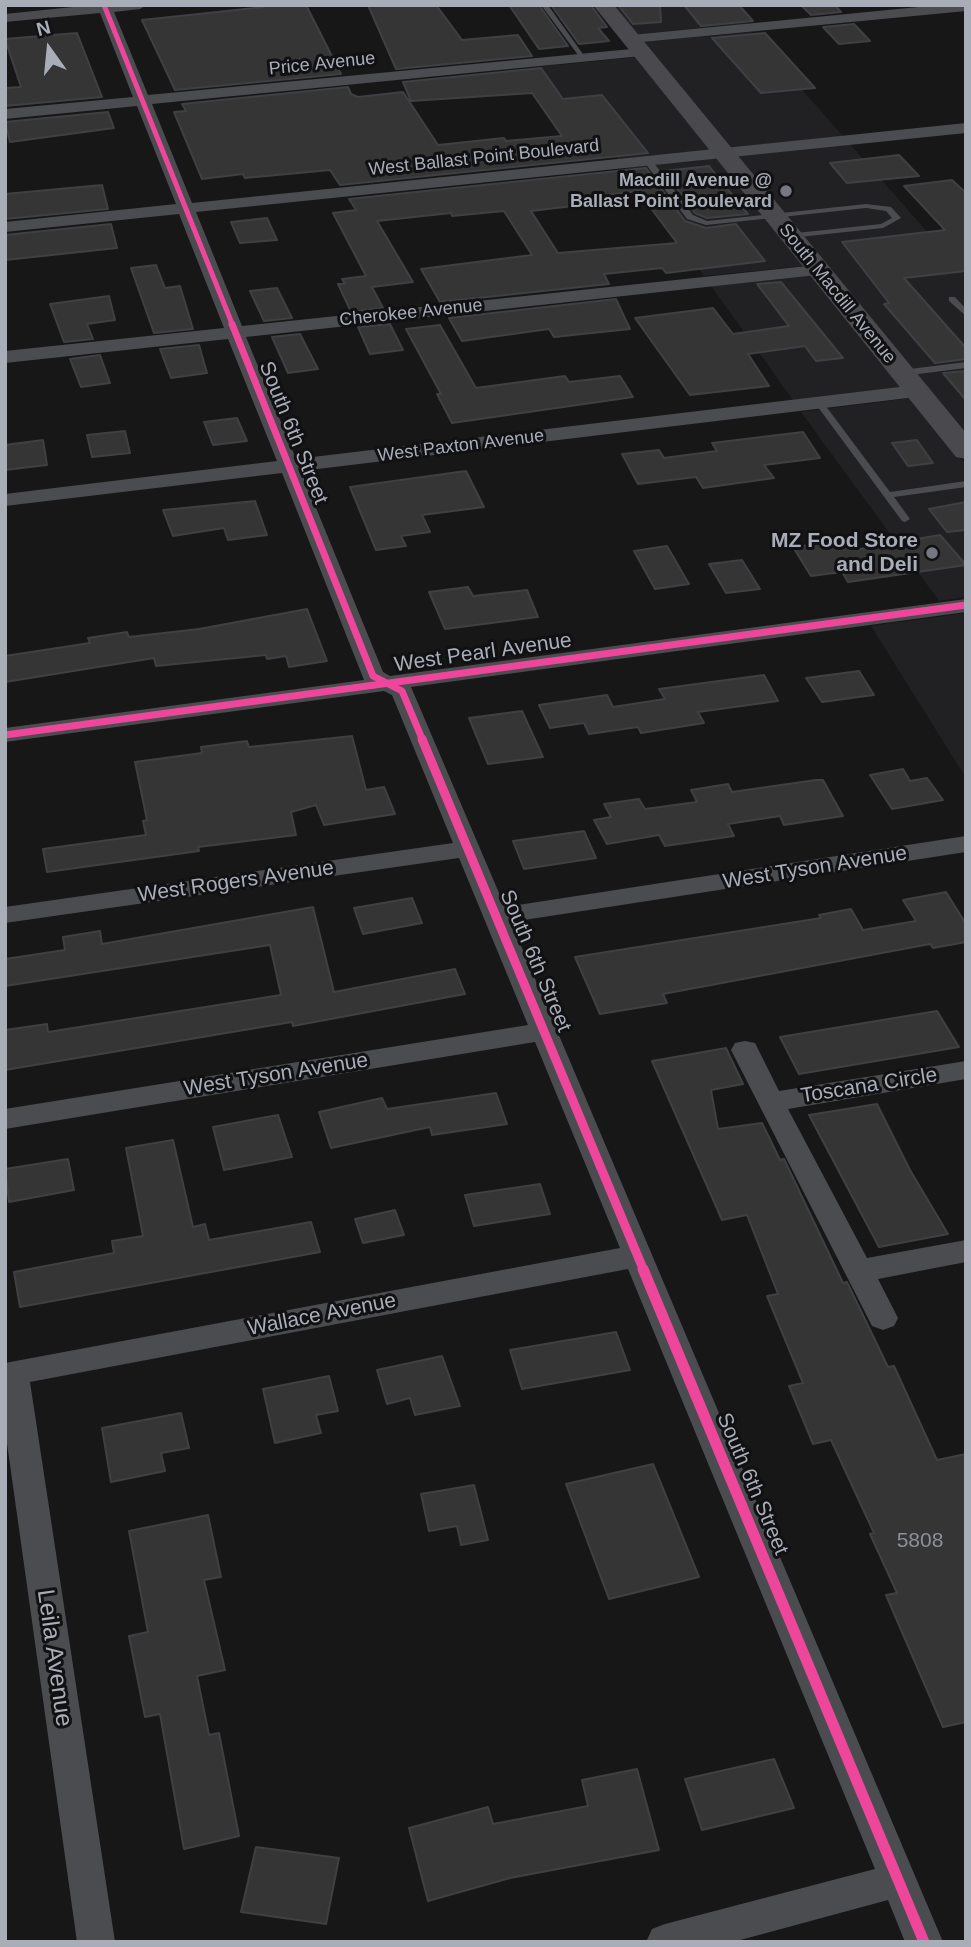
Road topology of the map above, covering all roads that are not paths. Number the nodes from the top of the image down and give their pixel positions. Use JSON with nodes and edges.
{"nodes":[{"id":1,"x":139,"y":5,"type":"edge"},
{"id":2,"x":544,"y":5,"type":"edge"},
{"id":3,"x":603,"y":5,"type":"edge"},
{"id":4,"x":105,"y":7,"type":"edge"},
{"id":5,"x":966,"y":7,"type":"edge"},
{"id":6,"x":5,"y":18,"type":"edge"},
{"id":7,"x":637,"y":46,"type":"junction"},
{"id":8,"x":583,"y":58,"type":"junction"},
{"id":9,"x":142,"y":101,"type":"junction"},
{"id":10,"x":5,"y":114,"type":"edge"},
{"id":11,"x":962,"y":132,"type":"edge"},
{"id":12,"x":722,"y":153,"type":"junction"},
{"id":13,"x":648,"y":161,"type":"junction"},
{"id":14,"x":185,"y":208,"type":"junction"},
{"id":15,"x":773,"y":216,"type":"junction"},
{"id":16,"x":5,"y":228,"type":"edge"},
{"id":17,"x":790,"y":236,"type":"junction"},
{"id":18,"x":817,"y":270,"type":"junction"},
{"id":19,"x":952,"y":299,"type":"dead end"},
{"id":20,"x":966,"y":314,"type":"edge"},
{"id":21,"x":233,"y":332,"type":"junction"},
{"id":22,"x":5,"y":357,"type":"edge"},
{"id":23,"x":966,"y":365,"type":"edge"},
{"id":24,"x":909,"y":382,"type":"junction"},
{"id":25,"x":819,"y":403,"type":"junction"},
{"id":26,"x":966,"y":451,"type":"edge"},
{"id":27,"x":288,"y":467,"type":"junction"},
{"id":28,"x":966,"y":484,"type":"edge"},
{"id":29,"x":887,"y":495,"type":"junction"},
{"id":30,"x":5,"y":500,"type":"edge"},
{"id":31,"x":905,"y":519,"type":"dead end"},
{"id":32,"x":966,"y":605,"type":"edge"},
{"id":33,"x":386,"y":684,"type":"junction"},
{"id":34,"x":5,"y":735,"type":"edge"},
{"id":35,"x":966,"y":844,"type":"edge"},
{"id":36,"x":466,"y":849,"type":"junction"},
{"id":37,"x":5,"y":915,"type":"edge"},
{"id":38,"x":497,"y":916,"type":"junction"},
{"id":39,"x":546,"y":1031,"type":"junction"},
{"id":40,"x":745,"y":1050,"type":"dead end"},
{"id":41,"x":966,"y":1070,"type":"edge"},
{"id":42,"x":771,"y":1102,"type":"junction"},
{"id":43,"x":5,"y":1119,"type":"edge"},
{"id":44,"x":966,"y":1251,"type":"edge"},
{"id":45,"x":638,"y":1256,"type":"junction"},
{"id":46,"x":859,"y":1271,"type":"junction"},
{"id":47,"x":883,"y":1318,"type":"dead end"},
{"id":48,"x":9,"y":1374,"type":"edge"},
{"id":49,"x":898,"y":1880,"type":"junction"},
{"id":50,"x":96,"y":1942,"type":"edge"},
{"id":51,"x":666,"y":1942,"type":"edge"},
{"id":52,"x":924,"y":1942,"type":"edge"}],
"edges":[{"from":1,"to":4,"type":"street"},
{"from":2,"to":8,"type":"lane"},
{"from":3,"to":7,"type":"street","name":"South Macdill Avenue"},
{"from":4,"to":6,"type":"street"},
{"from":4,"to":9,"type":"street","name":"South 6th Street"},
{"from":5,"to":7,"type":"street"},
{"from":7,"to":8,"type":"street","name":"Price Avenue"},
{"from":7,"to":12,"type":"street","name":"South Macdill Avenue"},
{"from":8,"to":9,"type":"street","name":"Price Avenue"},
{"from":9,"to":10,"type":"street","name":"Price Avenue"},
{"from":9,"to":14,"type":"street","name":"South 6th Street"},
{"from":11,"to":12,"type":"street","name":"West Ballast Point Boulevard"},
{"from":12,"to":13,"type":"street","name":"West Ballast Point Boulevard"},
{"from":12,"to":15,"type":"street","name":"South Macdill Avenue"},
{"from":13,"to":14,"type":"street","name":"West Ballast Point Boulevard"},
{"from":13,"to":15,"type":"lane"},
{"from":14,"to":16,"type":"street","name":"West Ballast Point Boulevard"},
{"from":14,"to":21,"type":"street","name":"South 6th Street"},
{"from":15,"to":17,"type":"street","name":"South Macdill Avenue"},
{"from":15,"to":17,"type":"lane"},
{"from":17,"to":18,"type":"street","name":"South Macdill Avenue"},
{"from":18,"to":21,"type":"street","name":"Cherokee Avenue"},
{"from":18,"to":24,"type":"street","name":"South Macdill Avenue"},
{"from":19,"to":20,"type":"lane"},
{"from":21,"to":22,"type":"street","name":"Cherokee Avenue"},
{"from":21,"to":27,"type":"street","name":"South 6th Street"},
{"from":23,"to":24,"type":"lane"},
{"from":24,"to":25,"type":"street","name":"West Paxton Avenue"},
{"from":24,"to":26,"type":"street","name":"South Macdill Avenue"},
{"from":25,"to":27,"type":"street","name":"West Paxton Avenue"},
{"from":25,"to":29,"type":"lane"},
{"from":27,"to":30,"type":"street","name":"West Paxton Avenue"},
{"from":27,"to":33,"type":"street","name":"South 6th Street"},
{"from":28,"to":29,"type":"lane"},
{"from":29,"to":31,"type":"lane"},
{"from":32,"to":33,"type":"street","name":"West Pearl Avenue"},
{"from":33,"to":34,"type":"street","name":"West Pearl Avenue"},
{"from":33,"to":36,"type":"street","name":"South 6th Street"},
{"from":35,"to":38,"type":"street","name":"West Tyson Avenue"},
{"from":36,"to":37,"type":"street","name":"West Rogers Avenue"},
{"from":36,"to":38,"type":"street","name":"South 6th Street"},
{"from":38,"to":39,"type":"street","name":"South 6th Street"},
{"from":39,"to":43,"type":"street","name":"West Tyson Avenue"},
{"from":39,"to":45,"type":"street","name":"South 6th Street"},
{"from":40,"to":42,"type":"street","name":"Toscana Circle"},
{"from":41,"to":42,"type":"street","name":"Toscana Circle"},
{"from":42,"to":46,"type":"street","name":"Toscana Circle"},
{"from":44,"to":46,"type":"street"},
{"from":45,"to":48,"type":"street","name":"Wallace Avenue"},
{"from":45,"to":49,"type":"street","name":"South 6th Street"},
{"from":46,"to":47,"type":"street","name":"Toscana Circle"},
{"from":48,"to":50,"type":"street","name":"Leila Avenue"},
{"from":49,"to":51,"type":"street"},
{"from":49,"to":52,"type":"street","name":"South 6th Street"}]}
